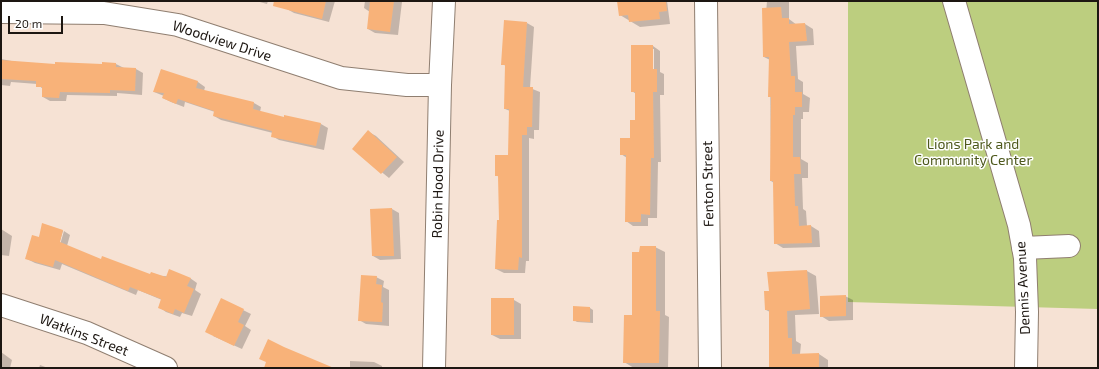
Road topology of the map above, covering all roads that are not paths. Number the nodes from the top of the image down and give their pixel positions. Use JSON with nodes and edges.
{"nodes":[{"id":1,"x":444,"y":1,"type":"edge"},
{"id":2,"x":706,"y":1,"type":"edge"},
{"id":3,"x":954,"y":1,"type":"edge"},
{"id":4,"x":1,"y":12,"type":"edge"},
{"id":5,"x":440,"y":85,"type":"junction"},
{"id":6,"x":1069,"y":246,"type":"dead end"},
{"id":7,"x":1023,"y":248,"type":"junction"},
{"id":8,"x":1,"y":305,"type":"edge"},
{"id":9,"x":166,"y":368,"type":"edge"},
{"id":10,"x":434,"y":368,"type":"edge"},
{"id":11,"x":710,"y":368,"type":"edge"},
{"id":12,"x":1026,"y":368,"type":"edge"}],
"edges":[{"from":1,"to":5,"type":"street","name":"Robin Hood Drive"},
{"from":2,"to":11,"type":"street","name":"Fenton Street"},
{"from":3,"to":7,"type":"street","name":"Dennis Avenue"},
{"from":4,"to":5,"type":"street","name":"Woodview Drive"},
{"from":5,"to":10,"type":"street","name":"Robin Hood Drive"},
{"from":6,"to":7,"type":"street"},
{"from":7,"to":12,"type":"street","name":"Dennis Avenue"},
{"from":8,"to":9,"type":"street","name":"Watkins Street"}]}
